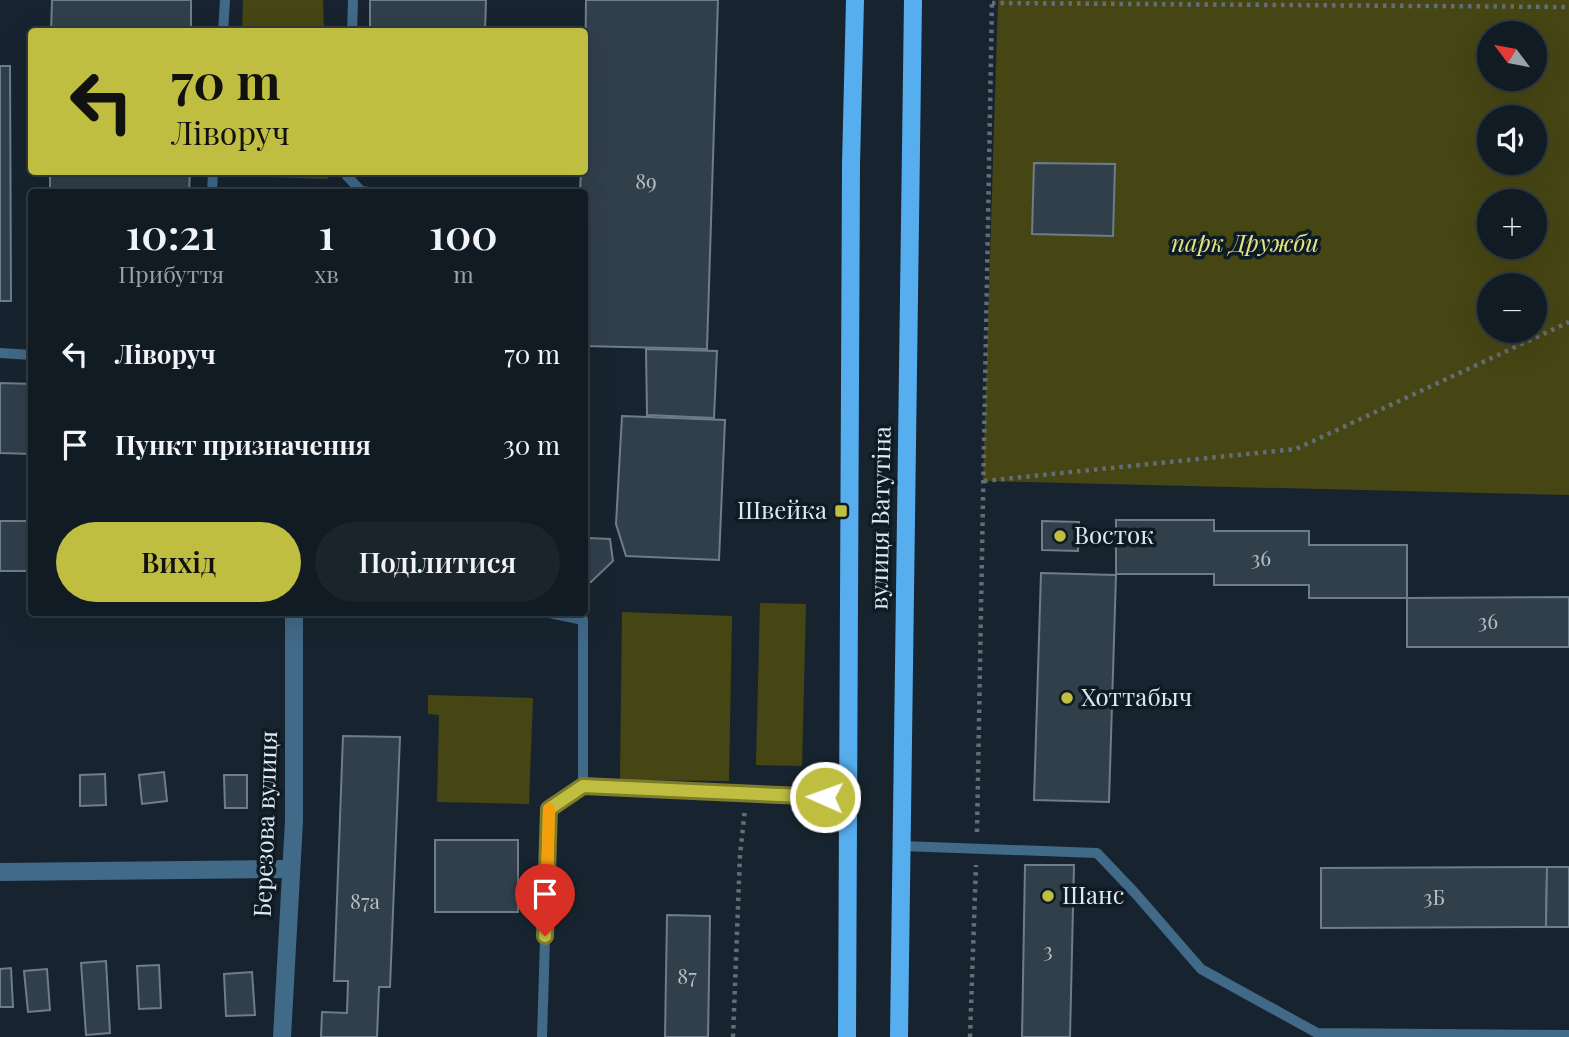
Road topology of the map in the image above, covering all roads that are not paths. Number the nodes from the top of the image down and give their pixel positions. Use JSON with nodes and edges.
{"nodes":[{"id":1,"x":225,"y":0,"type":"edge"},
{"id":2,"x":353,"y":0,"type":"edge"},
{"id":3,"x":855,"y":0,"type":"edge"},
{"id":4,"x":913,"y":0,"type":"edge"},
{"id":5,"x":223,"y":28,"type":"edge"},
{"id":6,"x":352,"y":28,"type":"edge"},
{"id":7,"x":347,"y":175,"type":"edge"},
{"id":8,"x":358,"y":189,"type":"edge"},
{"id":9,"x":0,"y":353,"type":"edge"},
{"id":10,"x":28,"y":355,"type":"edge"},
{"id":11,"x":294,"y":616,"type":"edge"},
{"id":12,"x":564,"y":616,"type":"edge"},
{"id":13,"x":583,"y":786,"type":"junction"},
{"id":14,"x":848,"y":803,"type":"junction"},
{"id":15,"x":902,"y":845,"type":"junction"},
{"id":16,"x":289,"y":869,"type":"junction"},
{"id":17,"x":0,"y":872,"type":"edge"},
{"id":18,"x":1569,"y":1035,"type":"edge"},
{"id":19,"x":282,"y":1037,"type":"edge"},
{"id":20,"x":542,"y":1037,"type":"edge"},
{"id":21,"x":847,"y":1037,"type":"edge"},
{"id":22,"x":899,"y":1037,"type":"edge"}],
"edges":[{"from":1,"to":5,"type":"lane"},
{"from":2,"to":6,"type":"lane"},
{"from":3,"to":14,"type":"main road","name":"вулиця Ватутіна"},
{"from":4,"to":15,"type":"main road","name":"вулиця Ватутіна"},
{"from":7,"to":8,"type":"lane"},
{"from":9,"to":10,"type":"lane"},
{"from":11,"to":16,"type":"street","name":"Березова вулиця"},
{"from":12,"to":13,"type":"lane"},
{"from":13,"to":14,"type":"lane"},
{"from":13,"to":20,"type":"lane"},
{"from":14,"to":21,"type":"main road","name":"вулиця Ватутіна"},
{"from":15,"to":18,"type":"lane"},
{"from":15,"to":22,"type":"main road","name":"вулиця Ватутіна"},
{"from":16,"to":17,"type":"street"},
{"from":16,"to":19,"type":"street","name":"Березова вулиця"}]}
